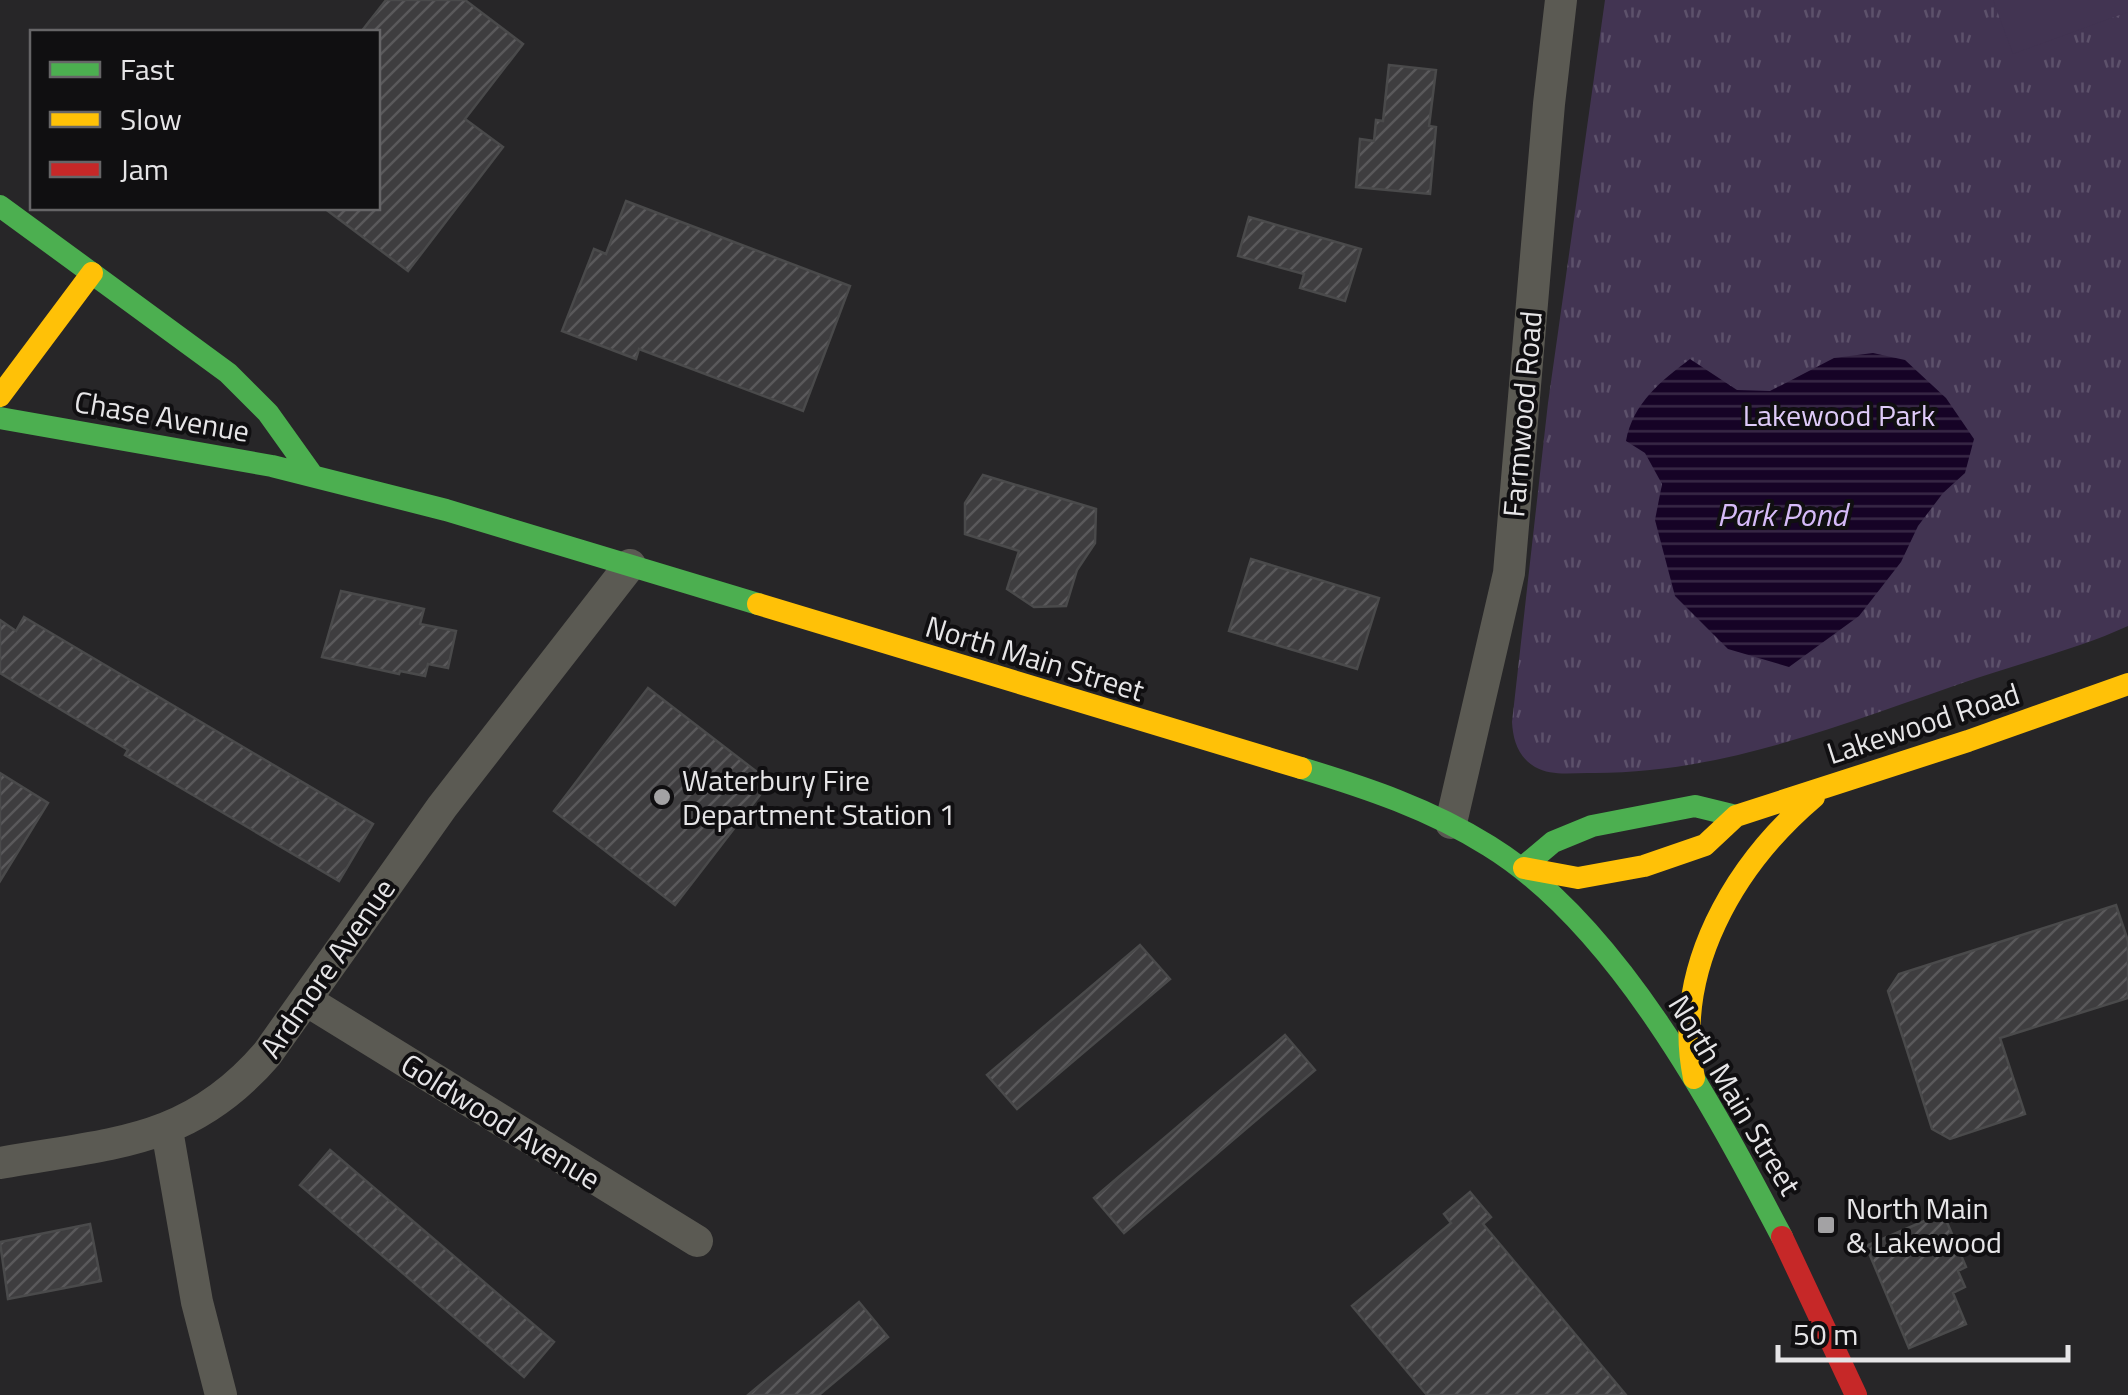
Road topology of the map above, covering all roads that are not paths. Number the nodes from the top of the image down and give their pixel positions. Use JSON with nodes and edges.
{"nodes":[{"id":1,"x":1562,"y":0,"type":"edge"},
{"id":2,"x":0,"y":206,"type":"edge"},
{"id":3,"x":92,"y":273,"type":"junction"},
{"id":4,"x":0,"y":396,"type":"edge"},
{"id":5,"x":0,"y":418,"type":"edge"},
{"id":6,"x":314,"y":476,"type":"junction"},
{"id":7,"x":630,"y":565,"type":"junction"},
{"id":8,"x":2128,"y":684,"type":"edge"},
{"id":9,"x":1840,"y":782,"type":"junction"},
{"id":10,"x":1736,"y":816,"type":"junction"},
{"id":11,"x":1451,"y":822,"type":"junction"},
{"id":12,"x":1522,"y":868,"type":"junction"},
{"id":13,"x":306,"y":1000,"type":"junction"},
{"id":14,"x":1695,"y":1085,"type":"junction"},
{"id":15,"x":167,"y":1130,"type":"junction"},
{"id":16,"x":0,"y":1163,"type":"edge"},
{"id":17,"x":697,"y":1241,"type":"dead end"},
{"id":18,"x":221,"y":1395,"type":"edge"},
{"id":19,"x":1856,"y":1395,"type":"edge"}],
"edges":[{"from":1,"to":11,"type":"street","name":"Farmwood Road"},
{"from":2,"to":3,"type":"main road"},
{"from":3,"to":4,"type":"main road"},
{"from":3,"to":6,"type":"main road"},
{"from":5,"to":6,"type":"main road","name":"Chase Avenue"},
{"from":6,"to":7,"type":"main road","name":"North Main Street"},
{"from":7,"to":11,"type":"main road","name":"North Main Street"},
{"from":7,"to":13,"type":"street","name":"Ardmore Avenue"},
{"from":8,"to":9,"type":"main road","name":"Lakewood Road"},
{"from":9,"to":10,"type":"main road","name":"Lakewood Road"},
{"from":9,"to":14,"type":"main road"},
{"from":10,"to":12,"type":"main road","name":"Lakewood Road"},
{"from":10,"to":12,"type":"main road","name":"Lakewood Road"},
{"from":11,"to":12,"type":"main road","name":"North Main Street"},
{"from":12,"to":14,"type":"main road","name":"North Main Street"},
{"from":13,"to":15,"type":"street","name":"Ardmore Avenue"},
{"from":13,"to":17,"type":"street","name":"Goldwood Avenue"},
{"from":14,"to":19,"type":"main road","name":"North Main Street"},
{"from":15,"to":16,"type":"street","name":"Ardmore Avenue"},
{"from":15,"to":18,"type":"street"}]}
